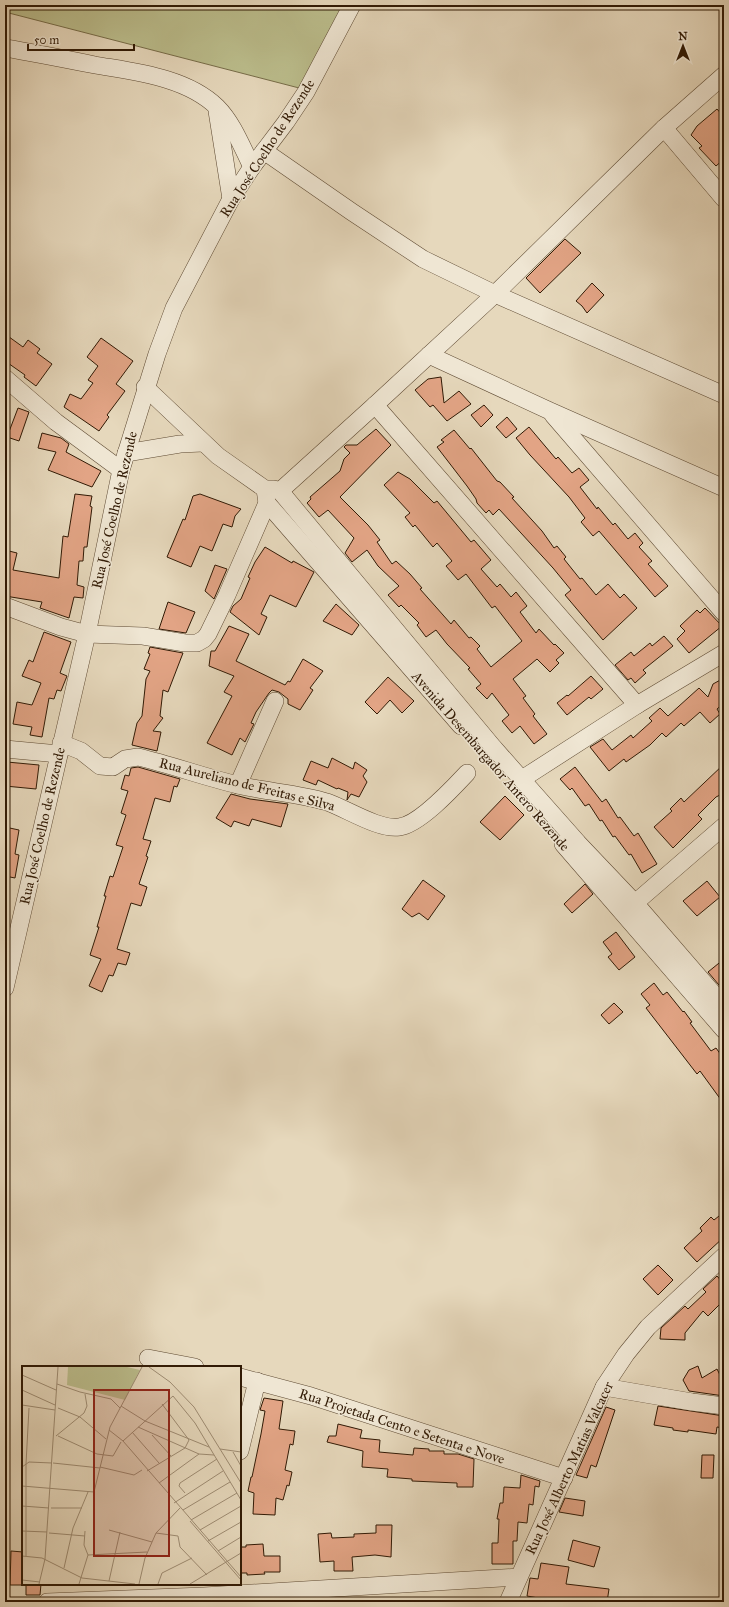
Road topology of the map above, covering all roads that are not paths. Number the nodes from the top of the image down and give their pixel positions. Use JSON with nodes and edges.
{"nodes":[{"id":1,"x":352,"y":5,"type":"edge"},
{"id":2,"x":5,"y":48,"type":"edge"},
{"id":3,"x":724,"y":75,"type":"edge"},
{"id":4,"x":217,"y":107,"type":"junction"},
{"id":5,"x":664,"y":128,"type":"junction"},
{"id":6,"x":264,"y":151,"type":"junction"},
{"id":7,"x":252,"y":167,"type":"junction"},
{"id":8,"x":231,"y":199,"type":"junction"},
{"id":9,"x":724,"y":199,"type":"edge"},
{"id":10,"x":495,"y":294,"type":"junction"},
{"id":11,"x":429,"y":355,"type":"junction"},
{"id":12,"x":5,"y":378,"type":"edge"},
{"id":13,"x":145,"y":387,"type":"junction"},
{"id":14,"x":724,"y":395,"type":"edge"},
{"id":15,"x":376,"y":406,"type":"junction"},
{"id":16,"x":550,"y":411,"type":"junction"},
{"id":17,"x":202,"y":443,"type":"junction"},
{"id":18,"x":126,"y":453,"type":"junction"},
{"id":19,"x":121,"y":470,"type":"junction"},
{"id":20,"x":724,"y":488,"type":"edge"},
{"id":21,"x":271,"y":494,"type":"junction"},
{"id":22,"x":5,"y":606,"type":"edge"},
{"id":23,"x":370,"y":610,"type":"junction"},
{"id":24,"x":724,"y":613,"type":"edge"},
{"id":25,"x":86,"y":634,"type":"junction"},
{"id":26,"x":724,"y":653,"type":"edge"},
{"id":27,"x":275,"y":701,"type":"dead end"},
{"id":28,"x":637,"y":705,"type":"junction"},
{"id":29,"x":60,"y":748,"type":"junction"},
{"id":30,"x":5,"y":749,"type":"edge"},
{"id":31,"x":467,"y":773,"type":"dead end"},
{"id":32,"x":522,"y":780,"type":"junction"},
{"id":33,"x":238,"y":785,"type":"junction"},
{"id":34,"x":541,"y":809,"type":"junction"},
{"id":35,"x":724,"y":826,"type":"edge"},
{"id":36,"x":574,"y":847,"type":"junction"},
{"id":37,"x":635,"y":903,"type":"junction"},
{"id":38,"x":691,"y":980,"type":"junction"},
{"id":39,"x":5,"y":988,"type":"edge"},
{"id":40,"x":724,"y":1006,"type":"edge"},
{"id":41,"x":724,"y":1030,"type":"edge"},
{"id":42,"x":724,"y":1256,"type":"edge"},
{"id":43,"x":148,"y":1358,"type":"dead end"},
{"id":44,"x":190,"y":1366,"type":"edge"},
{"id":45,"x":241,"y":1378,"type":"edge"},
{"id":46,"x":257,"y":1382,"type":"junction"},
{"id":47,"x":604,"y":1387,"type":"junction"},
{"id":48,"x":724,"y":1406,"type":"edge"},
{"id":49,"x":241,"y":1447,"type":"edge"},
{"id":50,"x":564,"y":1478,"type":"junction"},
{"id":51,"x":518,"y":1577,"type":"junction"},
{"id":52,"x":205,"y":1594,"type":"edge"},
{"id":53,"x":47,"y":1602,"type":"edge"},
{"id":54,"x":508,"y":1602,"type":"edge"}],
"edges":[{"from":1,"to":6,"type":"street","name":"Rua José Coelho de Rezende"},
{"from":2,"to":4,"type":"street"},
{"from":3,"to":5,"type":"street"},
{"from":4,"to":7,"type":"street"},
{"from":4,"to":8,"type":"street"},
{"from":5,"to":9,"type":"street"},
{"from":5,"to":10,"type":"street"},
{"from":6,"to":7,"type":"street","name":"Rua José Coelho de Rezende"},
{"from":6,"to":10,"type":"street"},
{"from":7,"to":8,"type":"street","name":"Rua José Coelho de Rezende"},
{"from":8,"to":13,"type":"street","name":"Rua José Coelho de Rezende"},
{"from":10,"to":11,"type":"street"},
{"from":10,"to":14,"type":"street"},
{"from":11,"to":15,"type":"street"},
{"from":11,"to":16,"type":"street"},
{"from":12,"to":19,"type":"street"},
{"from":13,"to":17,"type":"street","name":"Avenida Desembargador Antero Rezende"},
{"from":13,"to":18,"type":"street","name":"Rua José Coelho de Rezende"},
{"from":15,"to":21,"type":"street"},
{"from":15,"to":28,"type":"street"},
{"from":16,"to":20,"type":"street"},
{"from":16,"to":24,"type":"street"},
{"from":17,"to":18,"type":"street"},
{"from":17,"to":21,"type":"street","name":"Avenida Desembargador Antero Rezende"},
{"from":18,"to":19,"type":"street","name":"Rua José Coelho de Rezende"},
{"from":19,"to":25,"type":"street","name":"Rua José Coelho de Rezende"},
{"from":21,"to":23,"type":"street","name":"Avenida Desembargador Antero Rezende"},
{"from":21,"to":25,"type":"street"},
{"from":22,"to":25,"type":"street"},
{"from":23,"to":32,"type":"street","name":"Avenida Desembargador Antero Rezende"},
{"from":23,"to":34,"type":"street","name":"Avenida Desembargador Antero Rezende"},
{"from":25,"to":29,"type":"street","name":"Rua José Coelho de Rezende"},
{"from":26,"to":28,"type":"street"},
{"from":27,"to":33,"type":"street"},
{"from":28,"to":32,"type":"street"},
{"from":29,"to":30,"type":"street"},
{"from":29,"to":33,"type":"street","name":"Rua Aureliano de Freitas e Silva"},
{"from":29,"to":39,"type":"street","name":"Rua José Coelho de Rezende"},
{"from":31,"to":33,"type":"street","name":"Rua Aureliano de Freitas e Silva"},
{"from":32,"to":34,"type":"street","name":"Avenida Desembargador Antero Rezende"},
{"from":34,"to":36,"type":"street","name":"Avenida Desembargador Antero Rezende"},
{"from":35,"to":37,"type":"street"},
{"from":36,"to":37,"type":"street","name":"Avenida Desembargador Antero Rezende"},
{"from":36,"to":38,"type":"street","name":"Avenida Desembargador Antero Rezende"},
{"from":37,"to":38,"type":"street","name":"Avenida Desembargador Antero Rezende"},
{"from":38,"to":40,"type":"street","name":"Avenida Desembargador Antero Rezende"},
{"from":38,"to":41,"type":"street","name":"Avenida Desembargador Antero Rezende"},
{"from":42,"to":47,"type":"street","name":"Rua José Alberto Matias Valcacer"},
{"from":43,"to":44,"type":"street"},
{"from":45,"to":46,"type":"street","name":"Rua Projetada Cento e Setenta e Nove"},
{"from":46,"to":49,"type":"street"},
{"from":46,"to":50,"type":"street","name":"Rua Projetada Cento e Setenta e Nove"},
{"from":47,"to":48,"type":"street"},
{"from":47,"to":50,"type":"street","name":"Rua José Alberto Matias Valcacer"},
{"from":50,"to":51,"type":"street","name":"Rua José Alberto Matias Valcacer"},
{"from":51,"to":52,"type":"street"},
{"from":51,"to":54,"type":"street","name":"Rua José Alberto Matias Valcacer"},
{"from":52,"to":53,"type":"street"}]}
